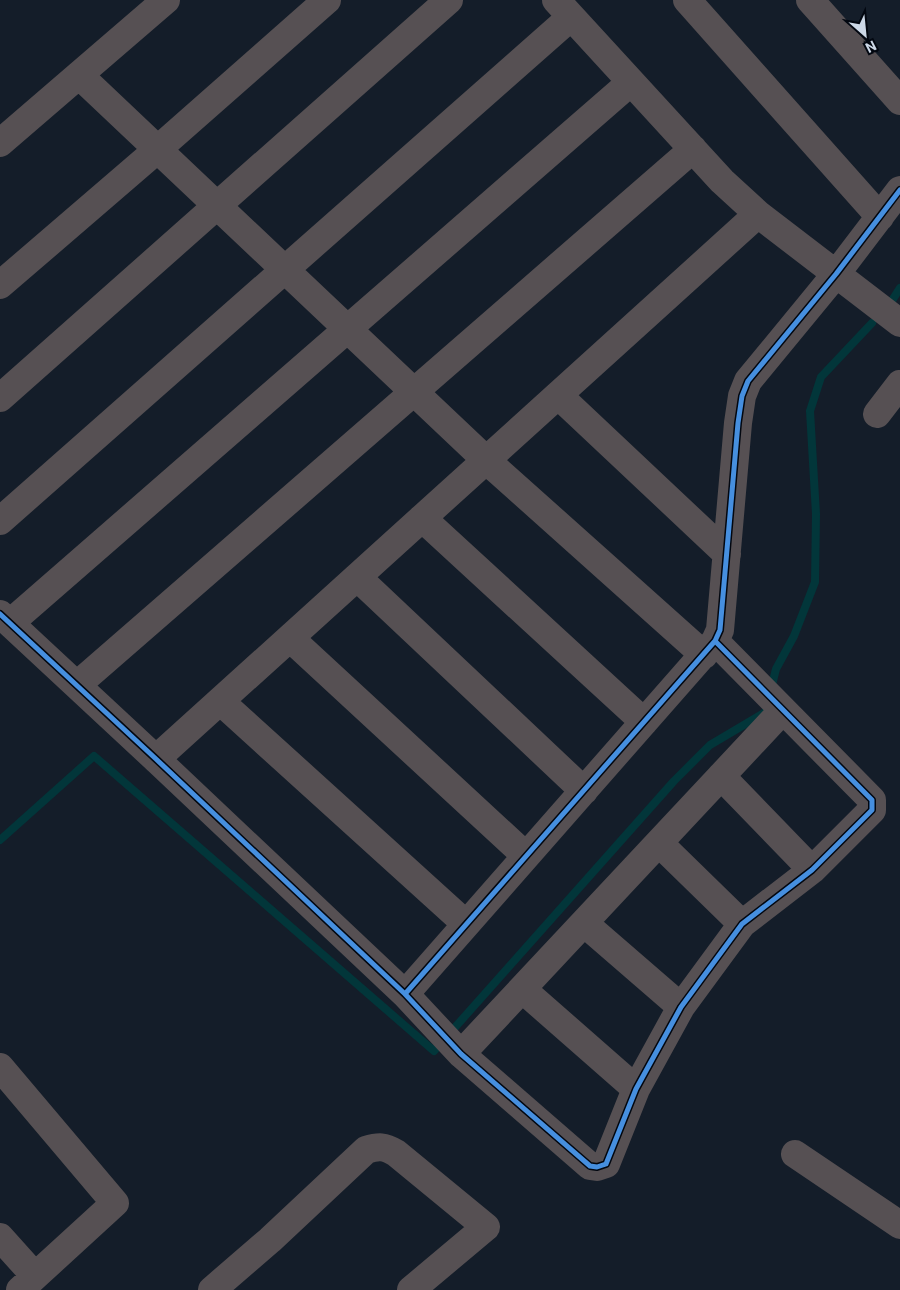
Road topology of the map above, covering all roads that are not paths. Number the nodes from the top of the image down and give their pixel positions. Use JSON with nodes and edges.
{"nodes":[{"id":1,"x":166,"y":0,"type":"edge"},
{"id":2,"x":327,"y":0,"type":"edge"},
{"id":3,"x":449,"y":0,"type":"edge"},
{"id":4,"x":687,"y":0,"type":"edge"},
{"id":5,"x":810,"y":0,"type":"edge"},
{"id":6,"x":564,"y":9,"type":"edge"},
{"id":7,"x":79,"y":75,"type":"junction"},
{"id":8,"x":631,"y":82,"type":"junction"},
{"id":9,"x":900,"y":101,"type":"edge"},
{"id":10,"x":0,"y":142,"type":"edge"},
{"id":11,"x":158,"y":149,"type":"junction"},
{"id":12,"x":693,"y":149,"type":"junction"},
{"id":13,"x":900,"y":190,"type":"edge"},
{"id":14,"x":217,"y":206,"type":"junction"},
{"id":15,"x":758,"y":214,"type":"junction"},
{"id":16,"x":880,"y":217,"type":"junction"},
{"id":17,"x":285,"y":270,"type":"junction"},
{"id":18,"x":836,"y":274,"type":"junction"},
{"id":19,"x":0,"y":285,"type":"edge"},
{"id":20,"x":900,"y":323,"type":"edge"},
{"id":21,"x":348,"y":329,"type":"junction"},
{"id":22,"x":900,"y":384,"type":"edge"},
{"id":23,"x":414,"y":392,"type":"junction"},
{"id":24,"x":558,"y":395,"type":"junction"},
{"id":25,"x":0,"y":398,"type":"edge"},
{"id":26,"x":877,"y":414,"type":"dead end"},
{"id":27,"x":486,"y":460,"type":"junction"},
{"id":28,"x":422,"y":518,"type":"junction"},
{"id":29,"x":0,"y":521,"type":"edge"},
{"id":30,"x":727,"y":554,"type":"junction"},
{"id":31,"x":357,"y":577,"type":"junction"},
{"id":32,"x":5,"y":618,"type":"edge"},
{"id":33,"x":290,"y":638,"type":"junction"},
{"id":34,"x":709,"y":648,"type":"junction"},
{"id":35,"x":77,"y":685,"type":"junction"},
{"id":36,"x":220,"y":701,"type":"junction"},
{"id":37,"x":783,"y":710,"type":"junction"},
{"id":38,"x":644,"y":722,"type":"junction"},
{"id":39,"x":156,"y":759,"type":"junction"},
{"id":40,"x":721,"y":776,"type":"junction"},
{"id":41,"x":584,"y":791,"type":"junction"},
{"id":42,"x":659,"y":843,"type":"junction"},
{"id":43,"x":526,"y":856,"type":"junction"},
{"id":44,"x":812,"y":870,"type":"junction"},
{"id":45,"x":584,"y":923,"type":"junction"},
{"id":46,"x":466,"y":924,"type":"junction"},
{"id":47,"x":742,"y":924,"type":"junction"},
{"id":48,"x":522,"y":989,"type":"junction"},
{"id":49,"x":405,"y":994,"type":"junction"},
{"id":50,"x":681,"y":1008,"type":"junction"},
{"id":51,"x":462,"y":1054,"type":"junction"},
{"id":52,"x":0,"y":1067,"type":"edge"},
{"id":53,"x":636,"y":1089,"type":"junction"},
{"id":54,"x":795,"y":1154,"type":"dead end"},
{"id":55,"x":900,"y":1225,"type":"edge"},
{"id":56,"x":0,"y":1237,"type":"edge"},
{"id":57,"x":28,"y":1283,"type":"edge"},
{"id":58,"x":212,"y":1290,"type":"edge"},
{"id":59,"x":411,"y":1290,"type":"edge"}],
"edges":[{"from":1,"to":7,"type":"street"},
{"from":2,"to":11,"type":"street"},
{"from":3,"to":14,"type":"street"},
{"from":4,"to":16,"type":"street"},
{"from":5,"to":9,"type":"street"},
{"from":6,"to":8,"type":"street"},
{"from":6,"to":17,"type":"street"},
{"from":7,"to":10,"type":"street"},
{"from":7,"to":11,"type":"street"},
{"from":8,"to":12,"type":"street"},
{"from":8,"to":21,"type":"street"},
{"from":11,"to":14,"type":"street"},
{"from":11,"to":19,"type":"street"},
{"from":12,"to":15,"type":"street"},
{"from":12,"to":23,"type":"street"},
{"from":13,"to":16,"type":"street"},
{"from":14,"to":17,"type":"street"},
{"from":14,"to":25,"type":"street"},
{"from":15,"to":18,"type":"street"},
{"from":15,"to":24,"type":"street"},
{"from":16,"to":18,"type":"street"},
{"from":17,"to":21,"type":"street"},
{"from":17,"to":29,"type":"street"},
{"from":18,"to":20,"type":"street"},
{"from":18,"to":30,"type":"street"},
{"from":21,"to":23,"type":"street"},
{"from":21,"to":32,"type":"street"},
{"from":22,"to":26,"type":"street"},
{"from":23,"to":27,"type":"street"},
{"from":23,"to":35,"type":"street"},
{"from":24,"to":27,"type":"street"},
{"from":24,"to":30,"type":"street"},
{"from":27,"to":28,"type":"street"},
{"from":27,"to":34,"type":"street"},
{"from":28,"to":31,"type":"street"},
{"from":28,"to":38,"type":"street"},
{"from":30,"to":34,"type":"street"},
{"from":31,"to":33,"type":"street"},
{"from":31,"to":41,"type":"street"},
{"from":32,"to":35,"type":"street"},
{"from":33,"to":36,"type":"street"},
{"from":33,"to":43,"type":"street"},
{"from":34,"to":37,"type":"street"},
{"from":34,"to":38,"type":"street"},
{"from":35,"to":39,"type":"street"},
{"from":36,"to":39,"type":"street"},
{"from":36,"to":46,"type":"street"},
{"from":37,"to":40,"type":"street"},
{"from":37,"to":44,"type":"street"},
{"from":38,"to":41,"type":"street"},
{"from":39,"to":49,"type":"street"},
{"from":40,"to":42,"type":"street"},
{"from":40,"to":44,"type":"street"},
{"from":41,"to":43,"type":"street"},
{"from":42,"to":45,"type":"street"},
{"from":42,"to":47,"type":"street"},
{"from":43,"to":46,"type":"street"},
{"from":44,"to":47,"type":"street"},
{"from":45,"to":48,"type":"street"},
{"from":45,"to":50,"type":"street"},
{"from":46,"to":49,"type":"street"},
{"from":47,"to":50,"type":"street"},
{"from":48,"to":51,"type":"street"},
{"from":48,"to":53,"type":"street"},
{"from":49,"to":51,"type":"street"},
{"from":50,"to":53,"type":"street"},
{"from":51,"to":53,"type":"street"},
{"from":52,"to":57,"type":"street"},
{"from":54,"to":55,"type":"street"},
{"from":56,"to":57,"type":"street"},
{"from":58,"to":59,"type":"street"}]}
